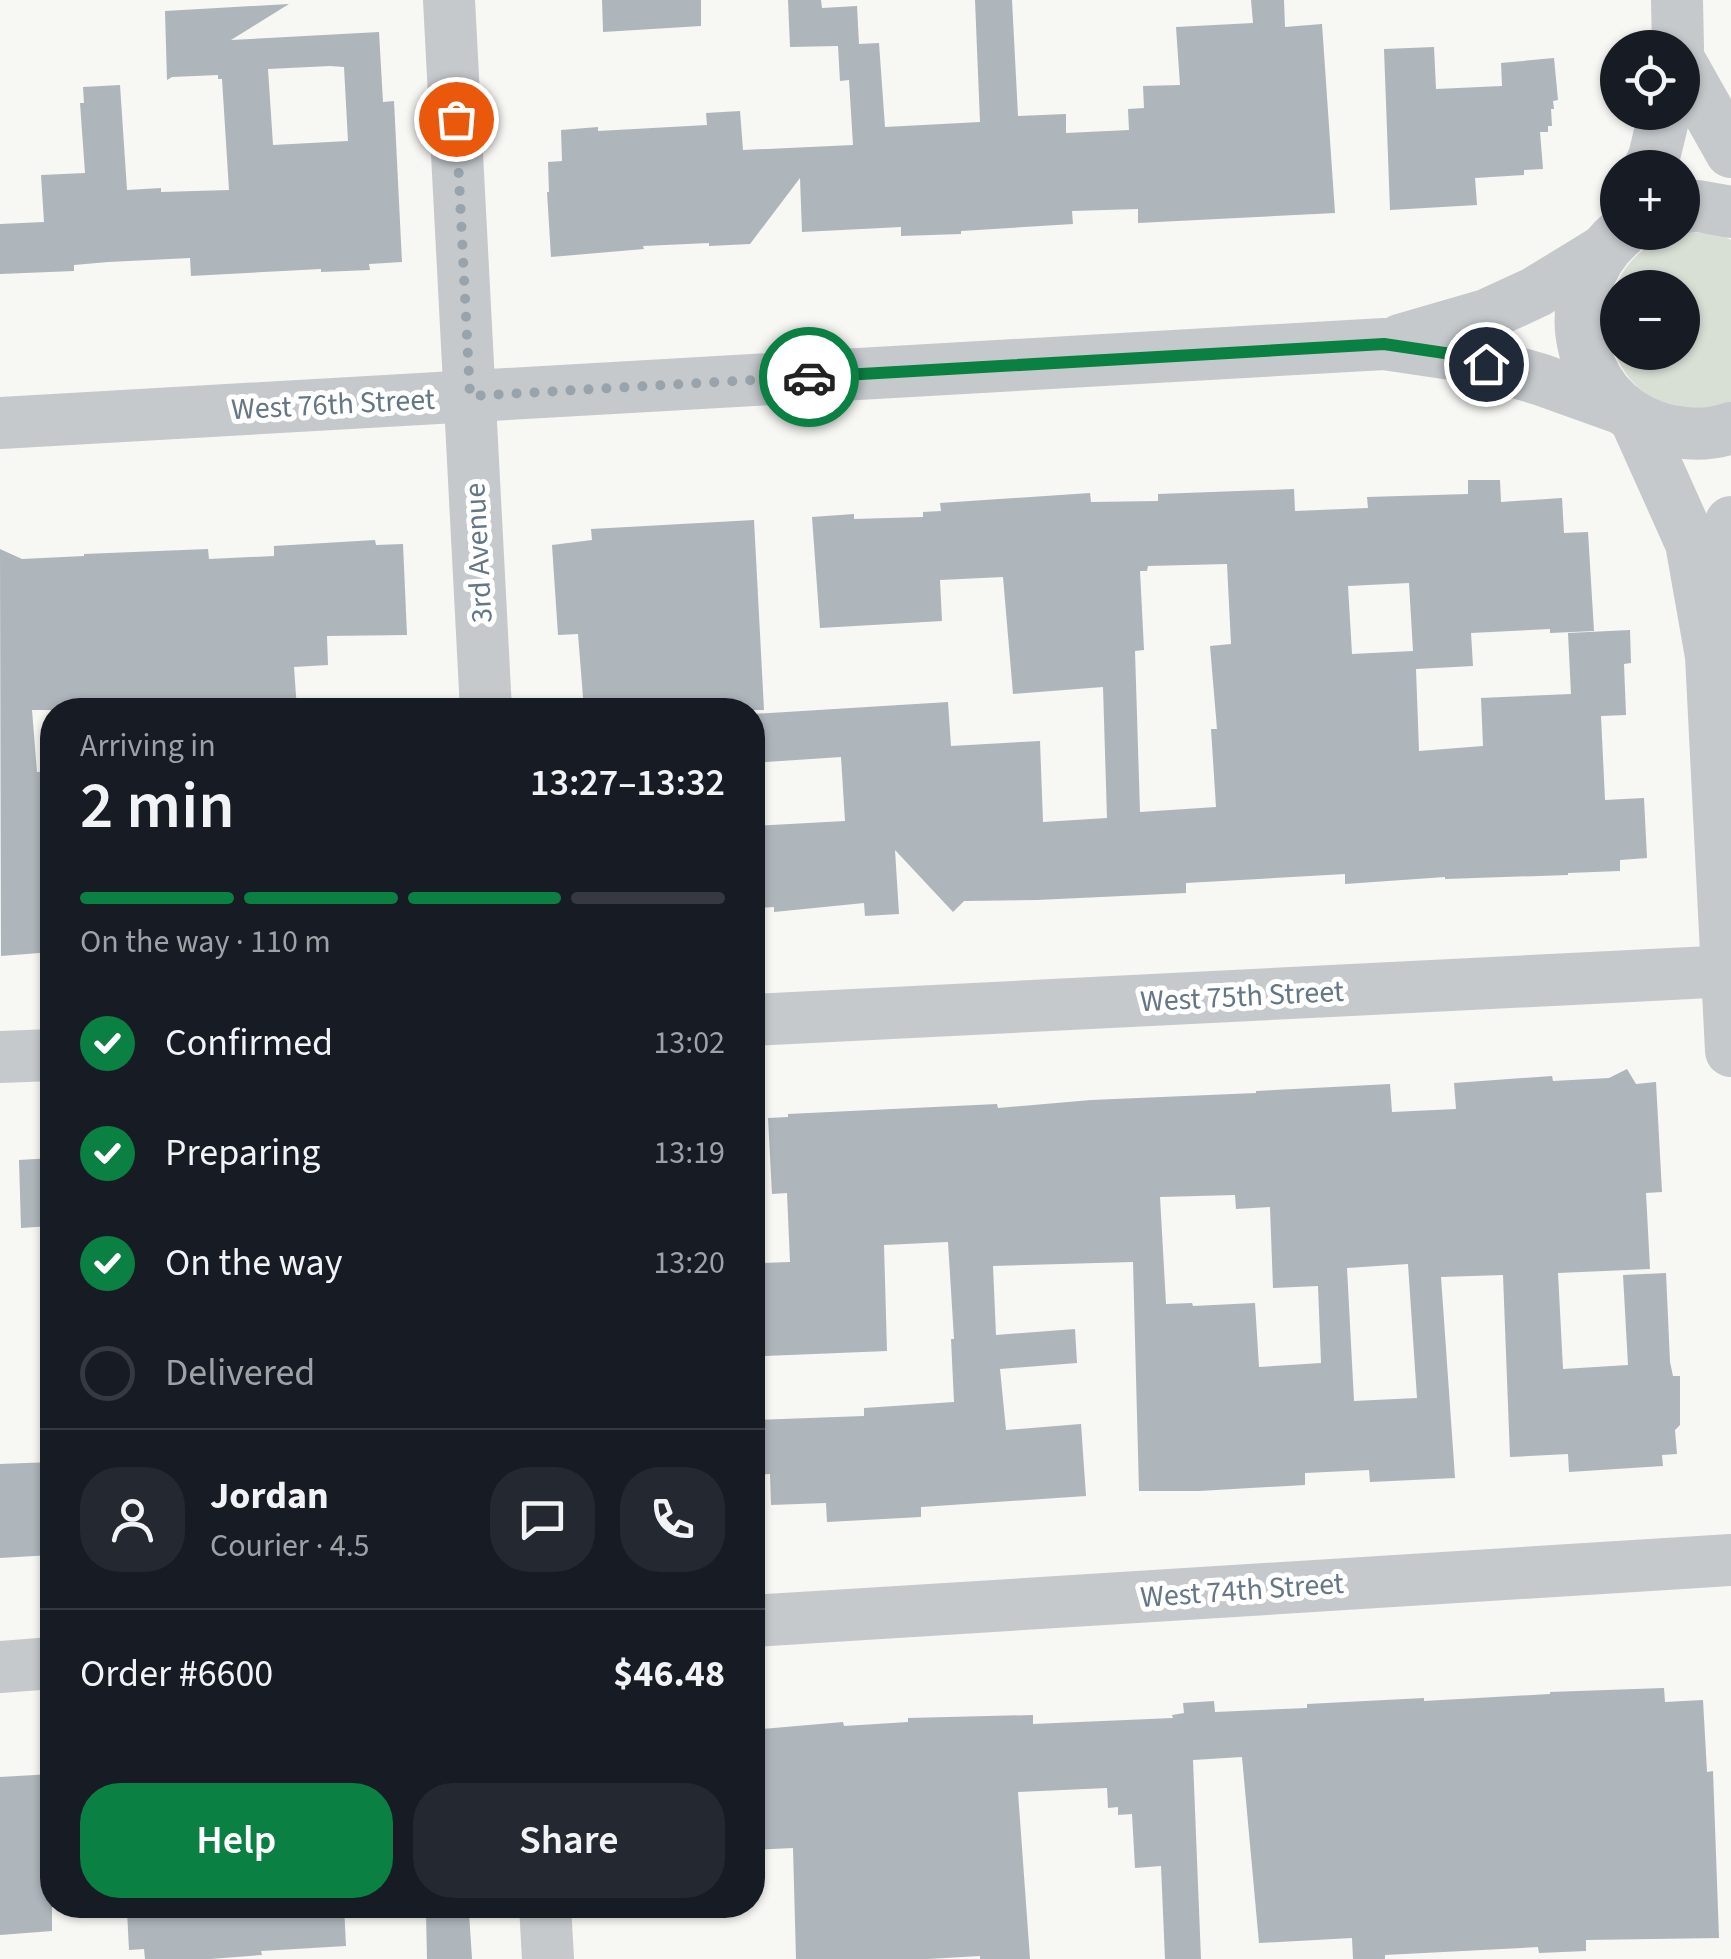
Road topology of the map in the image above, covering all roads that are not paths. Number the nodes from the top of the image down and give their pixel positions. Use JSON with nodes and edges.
{"nodes":[{"id":1,"x":450,"y":0,"type":"edge"},
{"id":2,"x":1676,"y":0,"type":"edge"},
{"id":3,"x":1677,"y":30,"type":"edge"},
{"id":4,"x":1700,"y":97,"type":"edge"},
{"id":5,"x":1731,"y":152,"type":"edge"},
{"id":6,"x":1700,"y":206,"type":"edge"},
{"id":7,"x":1731,"y":212,"type":"edge"},
{"id":8,"x":1600,"y":248,"type":"edge"},
{"id":9,"x":1606,"y":250,"type":"edge"},
{"id":10,"x":1384,"y":344,"type":"junction"},
{"id":11,"x":470,"y":396,"type":"junction"},
{"id":12,"x":1629,"y":414,"type":"junction"},
{"id":13,"x":0,"y":423,"type":"edge"},
{"id":14,"x":1731,"y":428,"type":"edge"},
{"id":15,"x":1731,"y":522,"type":"edge"},
{"id":16,"x":1711,"y":656,"type":"junction"},
{"id":17,"x":485,"y":698,"type":"edge"},
{"id":18,"x":1729,"y":971,"type":"edge"},
{"id":19,"x":765,"y":1019,"type":"edge"},
{"id":20,"x":1731,"y":1051,"type":"edge"},
{"id":21,"x":40,"y":1055,"type":"edge"},
{"id":22,"x":0,"y":1057,"type":"edge"},
{"id":23,"x":1731,"y":1560,"type":"edge"},
{"id":24,"x":765,"y":1619,"type":"edge"},
{"id":25,"x":40,"y":1665,"type":"edge"},
{"id":26,"x":0,"y":1667,"type":"edge"},
{"id":27,"x":546,"y":1918,"type":"edge"},
{"id":28,"x":548,"y":1959,"type":"edge"}],
"edges":[{"from":1,"to":11,"type":"street","name":"3rd Avenue"},
{"from":2,"to":3,"type":"street"},
{"from":4,"to":5,"type":"street"},
{"from":6,"to":7,"type":"street"},
{"from":8,"to":10,"type":"street","name":"West 76th Street"},
{"from":9,"to":12,"type":"street"},
{"from":10,"to":11,"type":"street","name":"West 76th Street"},
{"from":10,"to":12,"type":"street","name":"West 76th Street"},
{"from":11,"to":13,"type":"street","name":"West 76th Street"},
{"from":11,"to":17,"type":"street","name":"3rd Avenue"},
{"from":12,"to":14,"type":"street","name":"West 76th Street"},
{"from":12,"to":16,"type":"street"},
{"from":15,"to":16,"type":"street"},
{"from":16,"to":18,"type":"street"},
{"from":18,"to":19,"type":"street","name":"West 75th Street"},
{"from":18,"to":20,"type":"street"},
{"from":21,"to":22,"type":"street"},
{"from":23,"to":24,"type":"street","name":"West 74th Street"},
{"from":25,"to":26,"type":"street"},
{"from":27,"to":28,"type":"street"}]}
